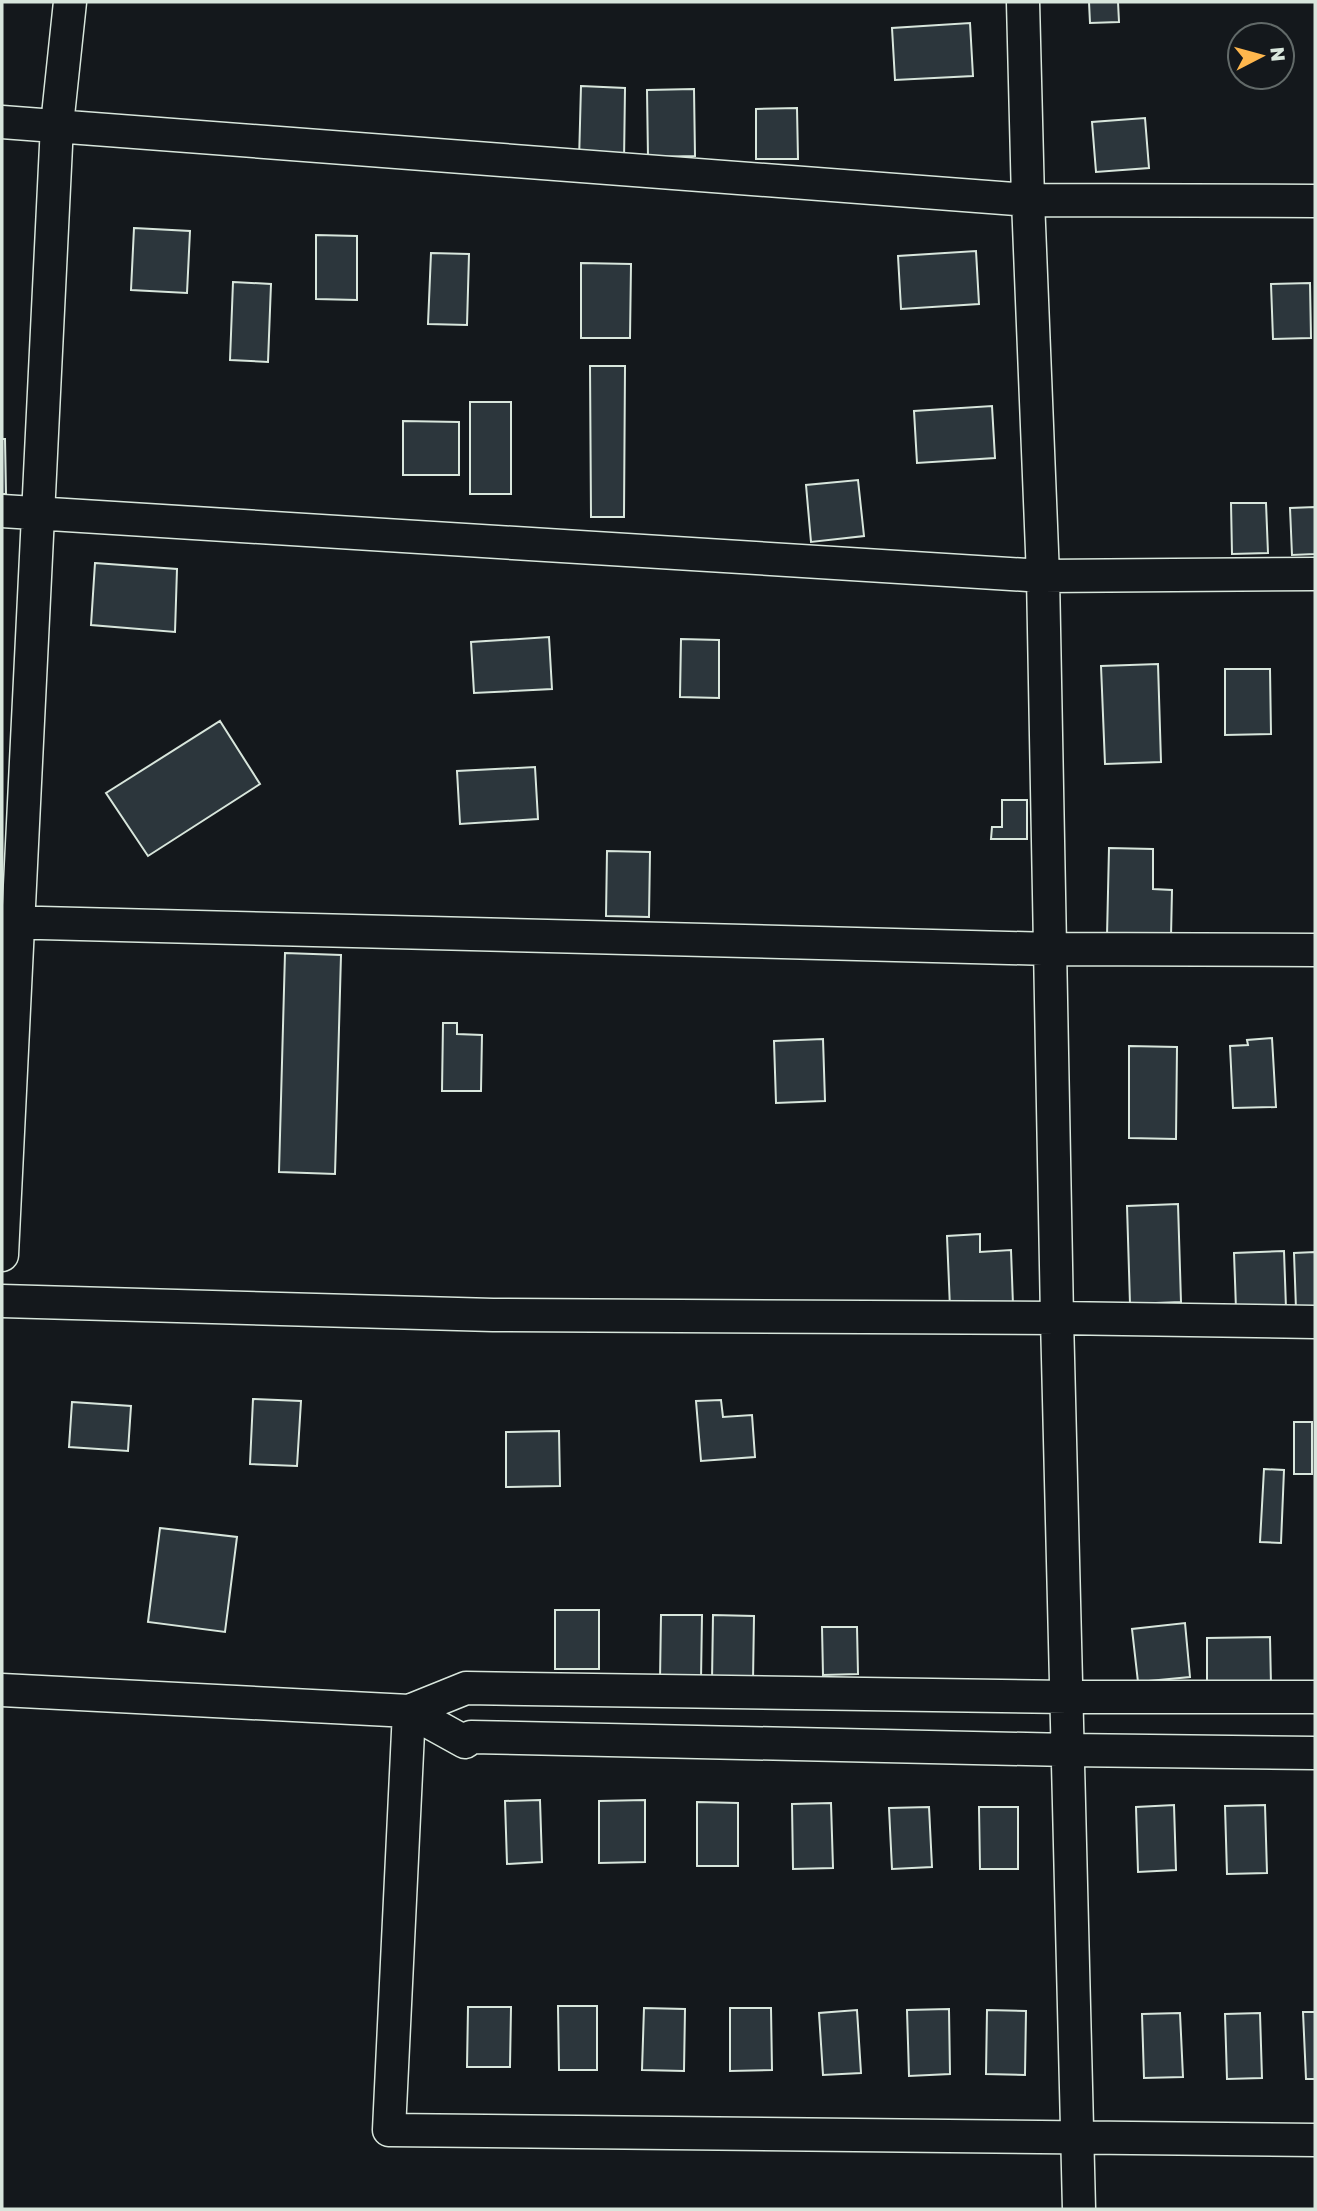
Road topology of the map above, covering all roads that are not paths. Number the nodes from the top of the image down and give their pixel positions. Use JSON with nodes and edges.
{"nodes":[{"id":1,"x":70,"y":2,"type":"edge"},
{"id":2,"x":1023,"y":2,"type":"edge"},
{"id":3,"x":2,"y":122,"type":"edge"},
{"id":4,"x":57,"y":125,"type":"junction"},
{"id":5,"x":1028,"y":200,"type":"junction"},
{"id":6,"x":1315,"y":201,"type":"edge"},
{"id":7,"x":2,"y":511,"type":"edge"},
{"id":8,"x":39,"y":513,"type":"junction"},
{"id":9,"x":1315,"y":573,"type":"edge"},
{"id":10,"x":1044,"y":576,"type":"junction"},
{"id":11,"x":10,"y":923,"type":"edge"},
{"id":12,"x":1051,"y":949,"type":"junction"},
{"id":13,"x":1315,"y":950,"type":"edge"},
{"id":14,"x":2,"y":1255,"type":"edge"},
{"id":15,"x":2,"y":1301,"type":"edge"},
{"id":16,"x":1057,"y":1318,"type":"junction"},
{"id":17,"x":1315,"y":1322,"type":"edge"},
{"id":18,"x":2,"y":1690,"type":"edge"},
{"id":19,"x":1067,"y":1697,"type":"junction"},
{"id":20,"x":1315,"y":1697,"type":"edge"},
{"id":21,"x":409,"y":1711,"type":"junction"},
{"id":22,"x":1068,"y":1750,"type":"junction"},
{"id":23,"x":1315,"y":1753,"type":"edge"},
{"id":24,"x":1078,"y":2138,"type":"junction"},
{"id":25,"x":1315,"y":2140,"type":"edge"},
{"id":26,"x":1079,"y":2209,"type":"edge"}],
"edges":[{"from":1,"to":4,"type":"street"},
{"from":2,"to":5,"type":"street"},
{"from":3,"to":4,"type":"street"},
{"from":4,"to":5,"type":"street"},
{"from":4,"to":8,"type":"street"},
{"from":5,"to":6,"type":"street"},
{"from":5,"to":10,"type":"street"},
{"from":7,"to":8,"type":"street"},
{"from":8,"to":10,"type":"street"},
{"from":8,"to":11,"type":"street"},
{"from":9,"to":10,"type":"street"},
{"from":10,"to":12,"type":"street"},
{"from":11,"to":12,"type":"street"},
{"from":11,"to":14,"type":"street"},
{"from":12,"to":13,"type":"street"},
{"from":12,"to":16,"type":"street"},
{"from":15,"to":16,"type":"street"},
{"from":16,"to":17,"type":"street"},
{"from":16,"to":19,"type":"street"},
{"from":18,"to":21,"type":"street"},
{"from":19,"to":20,"type":"street"},
{"from":19,"to":21,"type":"street"},
{"from":19,"to":22,"type":"street"},
{"from":21,"to":22,"type":"street"},
{"from":21,"to":24,"type":"street"},
{"from":22,"to":23,"type":"street"},
{"from":22,"to":24,"type":"street"},
{"from":24,"to":25,"type":"street"},
{"from":24,"to":26,"type":"street"}]}
